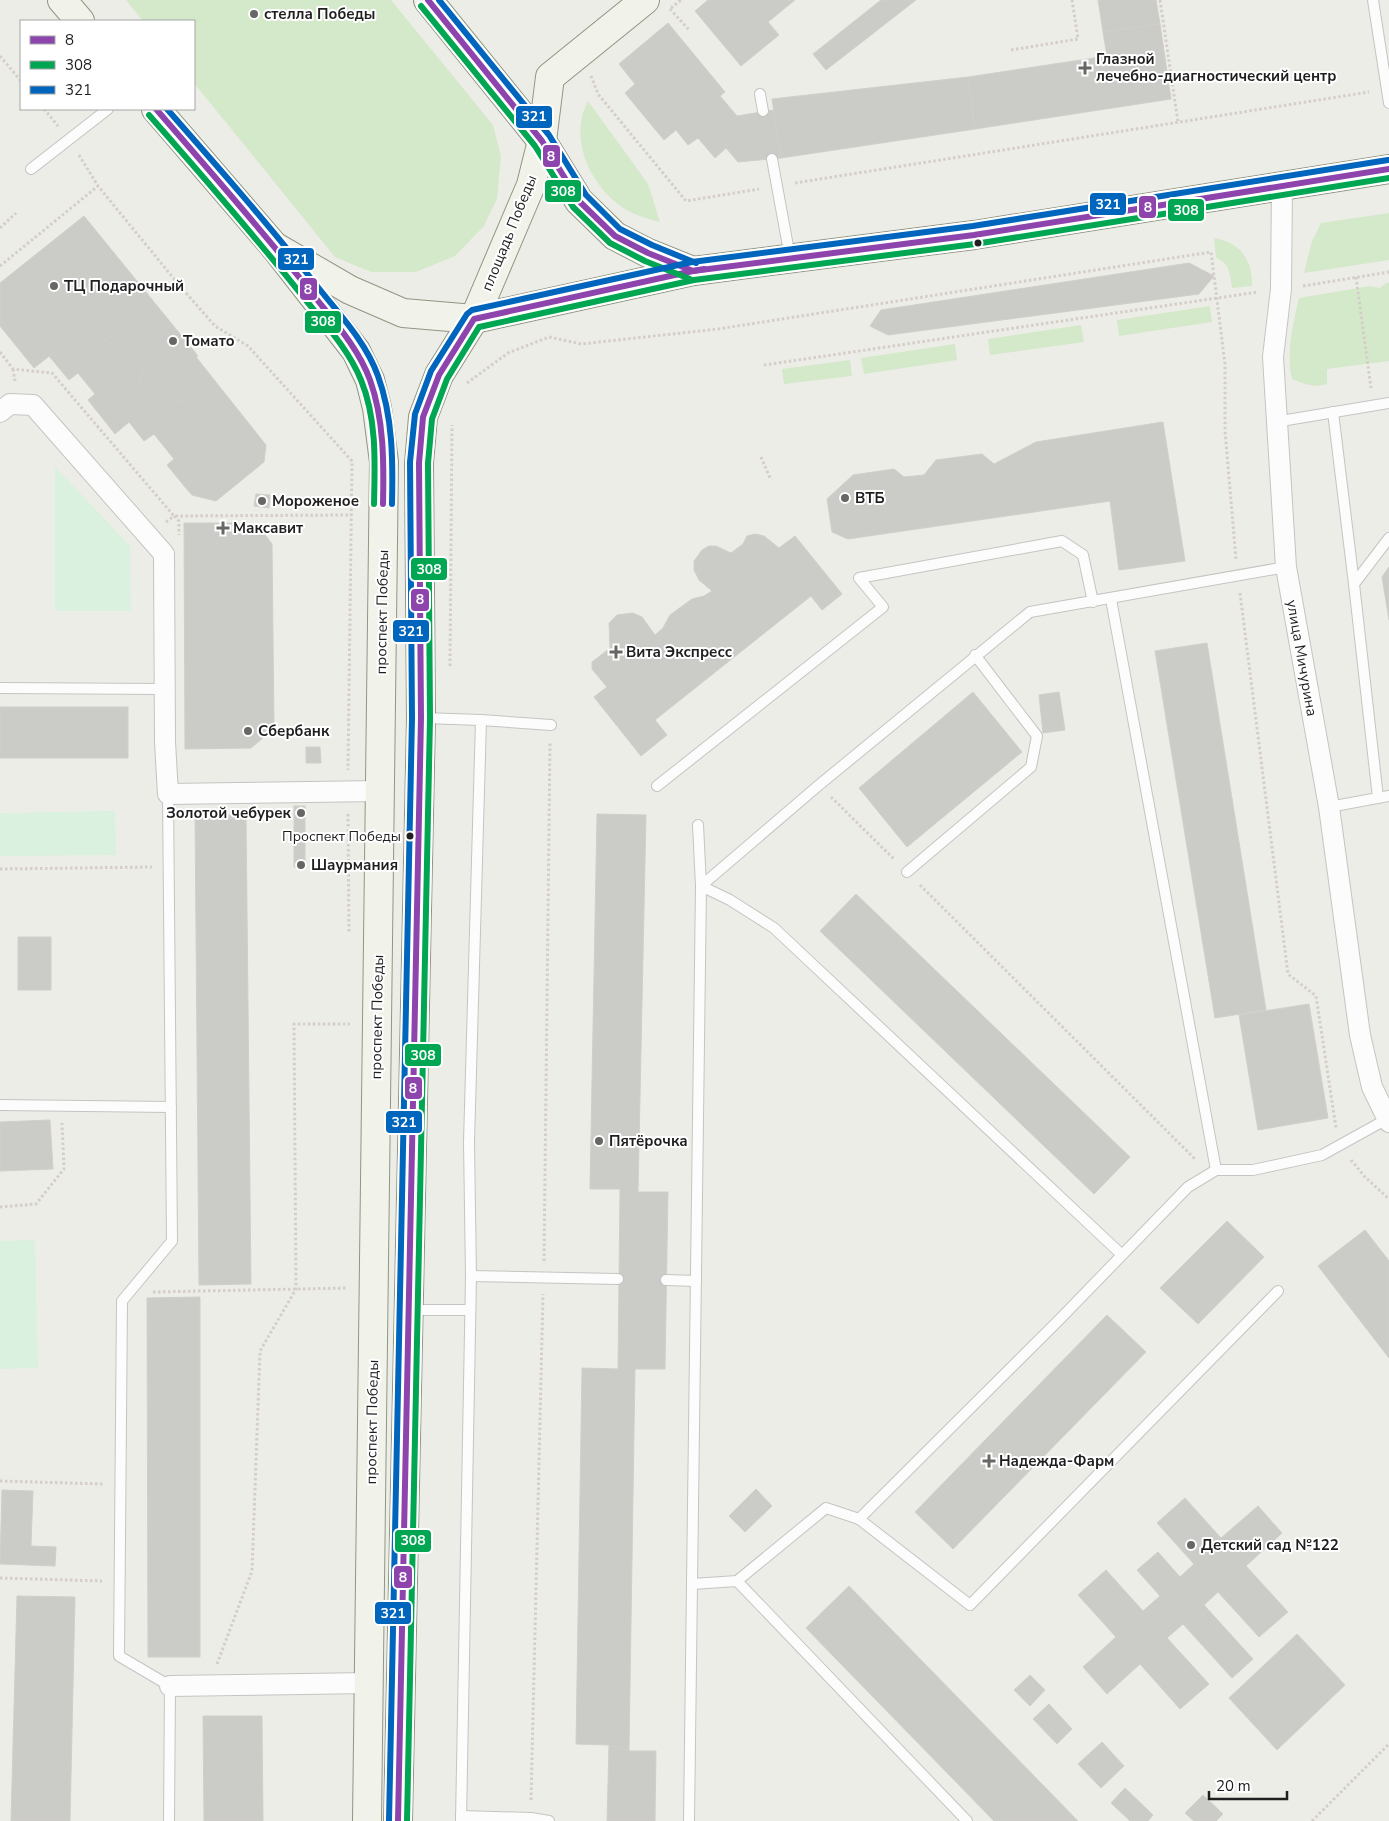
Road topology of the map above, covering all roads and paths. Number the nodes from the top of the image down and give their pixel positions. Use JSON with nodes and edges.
{"nodes":[{"id":1,"x":62,"y":0,"type":"edge"},
{"id":2,"x":428,"y":0,"type":"edge"},
{"id":3,"x":681,"y":0,"type":"edge"},
{"id":4,"x":1072,"y":0,"type":"edge"},
{"id":5,"x":1160,"y":0,"type":"edge"},
{"id":6,"x":1373,"y":0,"type":"edge"},
{"id":7,"x":654,"y":8,"type":"edge"},
{"id":8,"x":670,"y":9,"type":"junction"},
{"id":9,"x":79,"y":20,"type":"edge"},
{"id":10,"x":690,"y":31,"type":"dead end"},
{"id":11,"x":1011,"y":50,"type":"dead end"},
{"id":12,"x":0,"y":56,"type":"edge"},
{"id":13,"x":597,"y":69,"type":"dead end"},
{"id":14,"x":20,"y":80,"type":"edge"},
{"id":15,"x":1387,"y":89,"type":"junction"},
{"id":16,"x":760,"y":94,"type":"dead end"},
{"id":17,"x":1389,"y":103,"type":"edge"},
{"id":18,"x":45,"y":110,"type":"edge"},
{"id":19,"x":107,"y":110,"type":"edge"},
{"id":20,"x":157,"y":110,"type":"edge"},
{"id":21,"x":763,"y":112,"type":"dead end"},
{"id":22,"x":1178,"y":122,"type":"junction"},
{"id":23,"x":69,"y":140,"type":"junction"},
{"id":24,"x":542,"y":141,"type":"junction"},
{"id":25,"x":772,"y":159,"type":"dead end"},
{"id":26,"x":31,"y":169,"type":"dead end"},
{"id":27,"x":1389,"y":169,"type":"edge"},
{"id":28,"x":98,"y":186,"type":"junction"},
{"id":29,"x":776,"y":186,"type":"junction"},
{"id":30,"x":1282,"y":186,"type":"junction"},
{"id":31,"x":16,"y":213,"type":"dead end"},
{"id":32,"x":0,"y":228,"type":"edge"},
{"id":33,"x":274,"y":246,"type":"junction"},
{"id":34,"x":790,"y":257,"type":"junction"},
{"id":35,"x":0,"y":266,"type":"edge"},
{"id":36,"x":693,"y":271,"type":"junction"},
{"id":37,"x":1389,"y":272,"type":"edge"},
{"id":38,"x":1356,"y":277,"type":"junction"},
{"id":39,"x":1281,"y":289,"type":"junction"},
{"id":40,"x":1217,"y":298,"type":"junction"},
{"id":41,"x":474,"y":318,"type":"junction"},
{"id":42,"x":0,"y":352,"type":"edge"},
{"id":43,"x":764,"y":365,"type":"dead end"},
{"id":44,"x":460,"y":388,"type":"dead end"},
{"id":45,"x":1389,"y":403,"type":"edge"},
{"id":46,"x":1374,"y":406,"type":"junction"},
{"id":47,"x":0,"y":412,"type":"edge"},
{"id":48,"x":1333,"y":412,"type":"junction"},
{"id":49,"x":1275,"y":422,"type":"junction"},
{"id":50,"x":452,"y":424,"type":"dead end"},
{"id":51,"x":761,"y":457,"type":"dead end"},
{"id":52,"x":771,"y":480,"type":"dead end"},
{"id":53,"x":351,"y":515,"type":"junction"},
{"id":54,"x":1389,"y":538,"type":"edge"},
{"id":55,"x":1286,"y":567,"type":"junction"},
{"id":56,"x":1238,"y":576,"type":"junction"},
{"id":57,"x":1354,"y":584,"type":"junction"},
{"id":58,"x":1111,"y":599,"type":"junction"},
{"id":59,"x":1094,"y":602,"type":"junction"},
{"id":60,"x":975,"y":655,"type":"junction"},
{"id":61,"x":450,"y":670,"type":"dead end"},
{"id":62,"x":0,"y":688,"type":"edge"},
{"id":63,"x":164,"y":689,"type":"junction"},
{"id":64,"x":421,"y":718,"type":"junction"},
{"id":65,"x":481,"y":720,"type":"junction"},
{"id":66,"x":551,"y":725,"type":"dead end"},
{"id":67,"x":819,"y":785,"type":"junction"},
{"id":68,"x":657,"y":786,"type":"dead end"},
{"id":69,"x":348,"y":791,"type":"junction"},
{"id":70,"x":380,"y":791,"type":"junction"},
{"id":71,"x":168,"y":794,"type":"junction"},
{"id":72,"x":1389,"y":796,"type":"edge"},
{"id":73,"x":1378,"y":798,"type":"junction"},
{"id":74,"x":1329,"y":807,"type":"junction"},
{"id":75,"x":698,"y":826,"type":"dead end"},
{"id":76,"x":169,"y":866,"type":"junction"},
{"id":77,"x":0,"y":869,"type":"edge"},
{"id":78,"x":907,"y":872,"type":"junction"},
{"id":79,"x":701,"y":886,"type":"junction"},
{"id":80,"x":350,"y":1024,"type":"dead end"},
{"id":81,"x":0,"y":1105,"type":"edge"},
{"id":82,"x":62,"y":1106,"type":"junction"},
{"id":83,"x":171,"y":1107,"type":"junction"},
{"id":84,"x":1388,"y":1121,"type":"edge"},
{"id":85,"x":1339,"y":1145,"type":"junction"},
{"id":86,"x":1213,"y":1172,"type":"junction"},
{"id":87,"x":1389,"y":1199,"type":"edge"},
{"id":88,"x":0,"y":1207,"type":"edge"},
{"id":89,"x":1121,"y":1254,"type":"junction"},
{"id":90,"x":471,"y":1276,"type":"junction"},
{"id":91,"x":618,"y":1279,"type":"dead end"},
{"id":92,"x":666,"y":1280,"type":"dead end"},
{"id":93,"x":696,"y":1281,"type":"junction"},
{"id":94,"x":350,"y":1288,"type":"dead end"},
{"id":95,"x":296,"y":1289,"type":"junction"},
{"id":96,"x":1278,"y":1291,"type":"dead end"},
{"id":97,"x":130,"y":1292,"type":"junction"},
{"id":98,"x":409,"y":1310,"type":"junction"},
{"id":99,"x":470,"y":1310,"type":"junction"},
{"id":100,"x":0,"y":1481,"type":"edge"},
{"id":101,"x":121,"y":1484,"type":"junction"},
{"id":102,"x":859,"y":1519,"type":"junction"},
{"id":103,"x":0,"y":1578,"type":"edge"},
{"id":104,"x":737,"y":1581,"type":"junction"},
{"id":105,"x":120,"y":1582,"type":"junction"},
{"id":106,"x":692,"y":1584,"type":"junction"},
{"id":107,"x":369,"y":1683,"type":"junction"},
{"id":108,"x":209,"y":1685,"type":"junction"},
{"id":109,"x":170,"y":1686,"type":"junction"},
{"id":110,"x":1389,"y":1744,"type":"edge"},
{"id":111,"x":461,"y":1818,"type":"edge"},
{"id":112,"x":169,"y":1821,"type":"edge"},
{"id":113,"x":367,"y":1821,"type":"edge"},
{"id":114,"x":398,"y":1821,"type":"edge"},
{"id":115,"x":549,"y":1821,"type":"edge"},
{"id":116,"x":689,"y":1821,"type":"edge"},
{"id":117,"x":967,"y":1821,"type":"edge"},
{"id":118,"x":1312,"y":1821,"type":"edge"}],
"edges":[{"from":1,"to":9,"type":"main road"},
{"from":2,"to":24,"type":"main road"},
{"from":3,"to":8,"type":"path"},
{"from":4,"to":11,"type":"path"},
{"from":5,"to":22,"type":"path"},
{"from":6,"to":15,"type":"lane"},
{"from":7,"to":8,"type":"path"},
{"from":7,"to":24,"type":"main road","name":"площадь Победы"},
{"from":8,"to":10,"type":"path"},
{"from":12,"to":14,"type":"path"},
{"from":13,"to":29,"type":"path"},
{"from":15,"to":17,"type":"lane"},
{"from":15,"to":22,"type":"path"},
{"from":16,"to":21,"type":"lane"},
{"from":18,"to":23,"type":"path"},
{"from":19,"to":23,"type":"lane"},
{"from":20,"to":33,"type":"main road"},
{"from":22,"to":29,"type":"path"},
{"from":23,"to":26,"type":"lane"},
{"from":23,"to":28,"type":"path"},
{"from":24,"to":36,"type":"main road"},
{"from":24,"to":41,"type":"main road","name":"площадь Победы"},
{"from":25,"to":29,"type":"lane"},
{"from":27,"to":30,"type":"main road"},
{"from":28,"to":35,"type":"path"},
{"from":28,"to":53,"type":"path"},
{"from":29,"to":34,"type":"lane"},
{"from":30,"to":34,"type":"main road"},
{"from":30,"to":39,"type":"street","name":"улица Мичурина"},
{"from":31,"to":32,"type":"path"},
{"from":33,"to":41,"type":"main road"},
{"from":33,"to":70,"type":"main road","name":"проспект Победы"},
{"from":34,"to":36,"type":"main road"},
{"from":36,"to":41,"type":"main road"},
{"from":37,"to":38,"type":"path"},
{"from":38,"to":39,"type":"path"},
{"from":38,"to":46,"type":"path"},
{"from":39,"to":40,"type":"path"},
{"from":39,"to":49,"type":"street","name":"улица Мичурина"},
{"from":40,"to":43,"type":"path"},
{"from":40,"to":44,"type":"path"},
{"from":40,"to":56,"type":"path"},
{"from":41,"to":64,"type":"main road"},
{"from":42,"to":53,"type":"path"},
{"from":45,"to":46,"type":"lane"},
{"from":46,"to":48,"type":"lane"},
{"from":47,"to":63,"type":"street"},
{"from":48,"to":49,"type":"lane"},
{"from":48,"to":57,"type":"lane"},
{"from":49,"to":55,"type":"street","name":"улица Мичурина"},
{"from":50,"to":61,"type":"path"},
{"from":51,"to":52,"type":"path"},
{"from":53,"to":69,"type":"path"},
{"from":54,"to":57,"type":"lane"},
{"from":55,"to":56,"type":"lane"},
{"from":55,"to":74,"type":"street","name":"улица Мичурина"},
{"from":56,"to":58,"type":"lane"},
{"from":56,"to":85,"type":"path"},
{"from":57,"to":73,"type":"lane"},
{"from":58,"to":59,"type":"lane"},
{"from":58,"to":86,"type":"lane"},
{"from":59,"to":60,"type":"lane"},
{"from":59,"to":68,"type":"lane"},
{"from":60,"to":67,"type":"lane"},
{"from":60,"to":78,"type":"lane"},
{"from":62,"to":63,"type":"lane"},
{"from":63,"to":71,"type":"street"},
{"from":64,"to":65,"type":"lane"},
{"from":64,"to":98,"type":"main road"},
{"from":65,"to":66,"type":"lane"},
{"from":65,"to":90,"type":"lane"},
{"from":67,"to":78,"type":"path"},
{"from":67,"to":79,"type":"lane"},
{"from":69,"to":70,"type":"street"},
{"from":69,"to":71,"type":"street"},
{"from":70,"to":107,"type":"main road","name":"проспект Победы"},
{"from":71,"to":76,"type":"lane"},
{"from":72,"to":73,"type":"lane"},
{"from":73,"to":74,"type":"lane"},
{"from":74,"to":84,"type":"street","name":"улица Мичурина"},
{"from":75,"to":79,"type":"lane"},
{"from":76,"to":77,"type":"path"},
{"from":76,"to":83,"type":"lane"},
{"from":78,"to":86,"type":"path"},
{"from":79,"to":89,"type":"lane"},
{"from":79,"to":93,"type":"lane"},
{"from":80,"to":95,"type":"path"},
{"from":81,"to":82,"type":"lane"},
{"from":82,"to":83,"type":"lane"},
{"from":82,"to":88,"type":"path"},
{"from":83,"to":97,"type":"lane"},
{"from":84,"to":85,"type":"lane"},
{"from":85,"to":86,"type":"lane"},
{"from":85,"to":87,"type":"path"},
{"from":86,"to":89,"type":"lane"},
{"from":89,"to":102,"type":"lane"},
{"from":90,"to":91,"type":"lane"},
{"from":90,"to":99,"type":"lane"},
{"from":92,"to":93,"type":"lane"},
{"from":93,"to":106,"type":"lane"},
{"from":94,"to":95,"type":"path"},
{"from":95,"to":97,"type":"path"},
{"from":95,"to":108,"type":"path"},
{"from":96,"to":102,"type":"lane"},
{"from":97,"to":101,"type":"lane"},
{"from":98,"to":99,"type":"lane"},
{"from":98,"to":114,"type":"main road"},
{"from":99,"to":111,"type":"lane"},
{"from":100,"to":101,"type":"path"},
{"from":101,"to":105,"type":"lane"},
{"from":102,"to":104,"type":"lane"},
{"from":103,"to":105,"type":"path"},
{"from":104,"to":106,"type":"lane"},
{"from":104,"to":117,"type":"lane"},
{"from":105,"to":109,"type":"lane"},
{"from":106,"to":116,"type":"lane"},
{"from":107,"to":108,"type":"street"},
{"from":107,"to":113,"type":"main road","name":"проспект Победы"},
{"from":108,"to":109,"type":"street"},
{"from":109,"to":112,"type":"lane"},
{"from":110,"to":118,"type":"path"},
{"from":111,"to":115,"type":"lane"}]}
